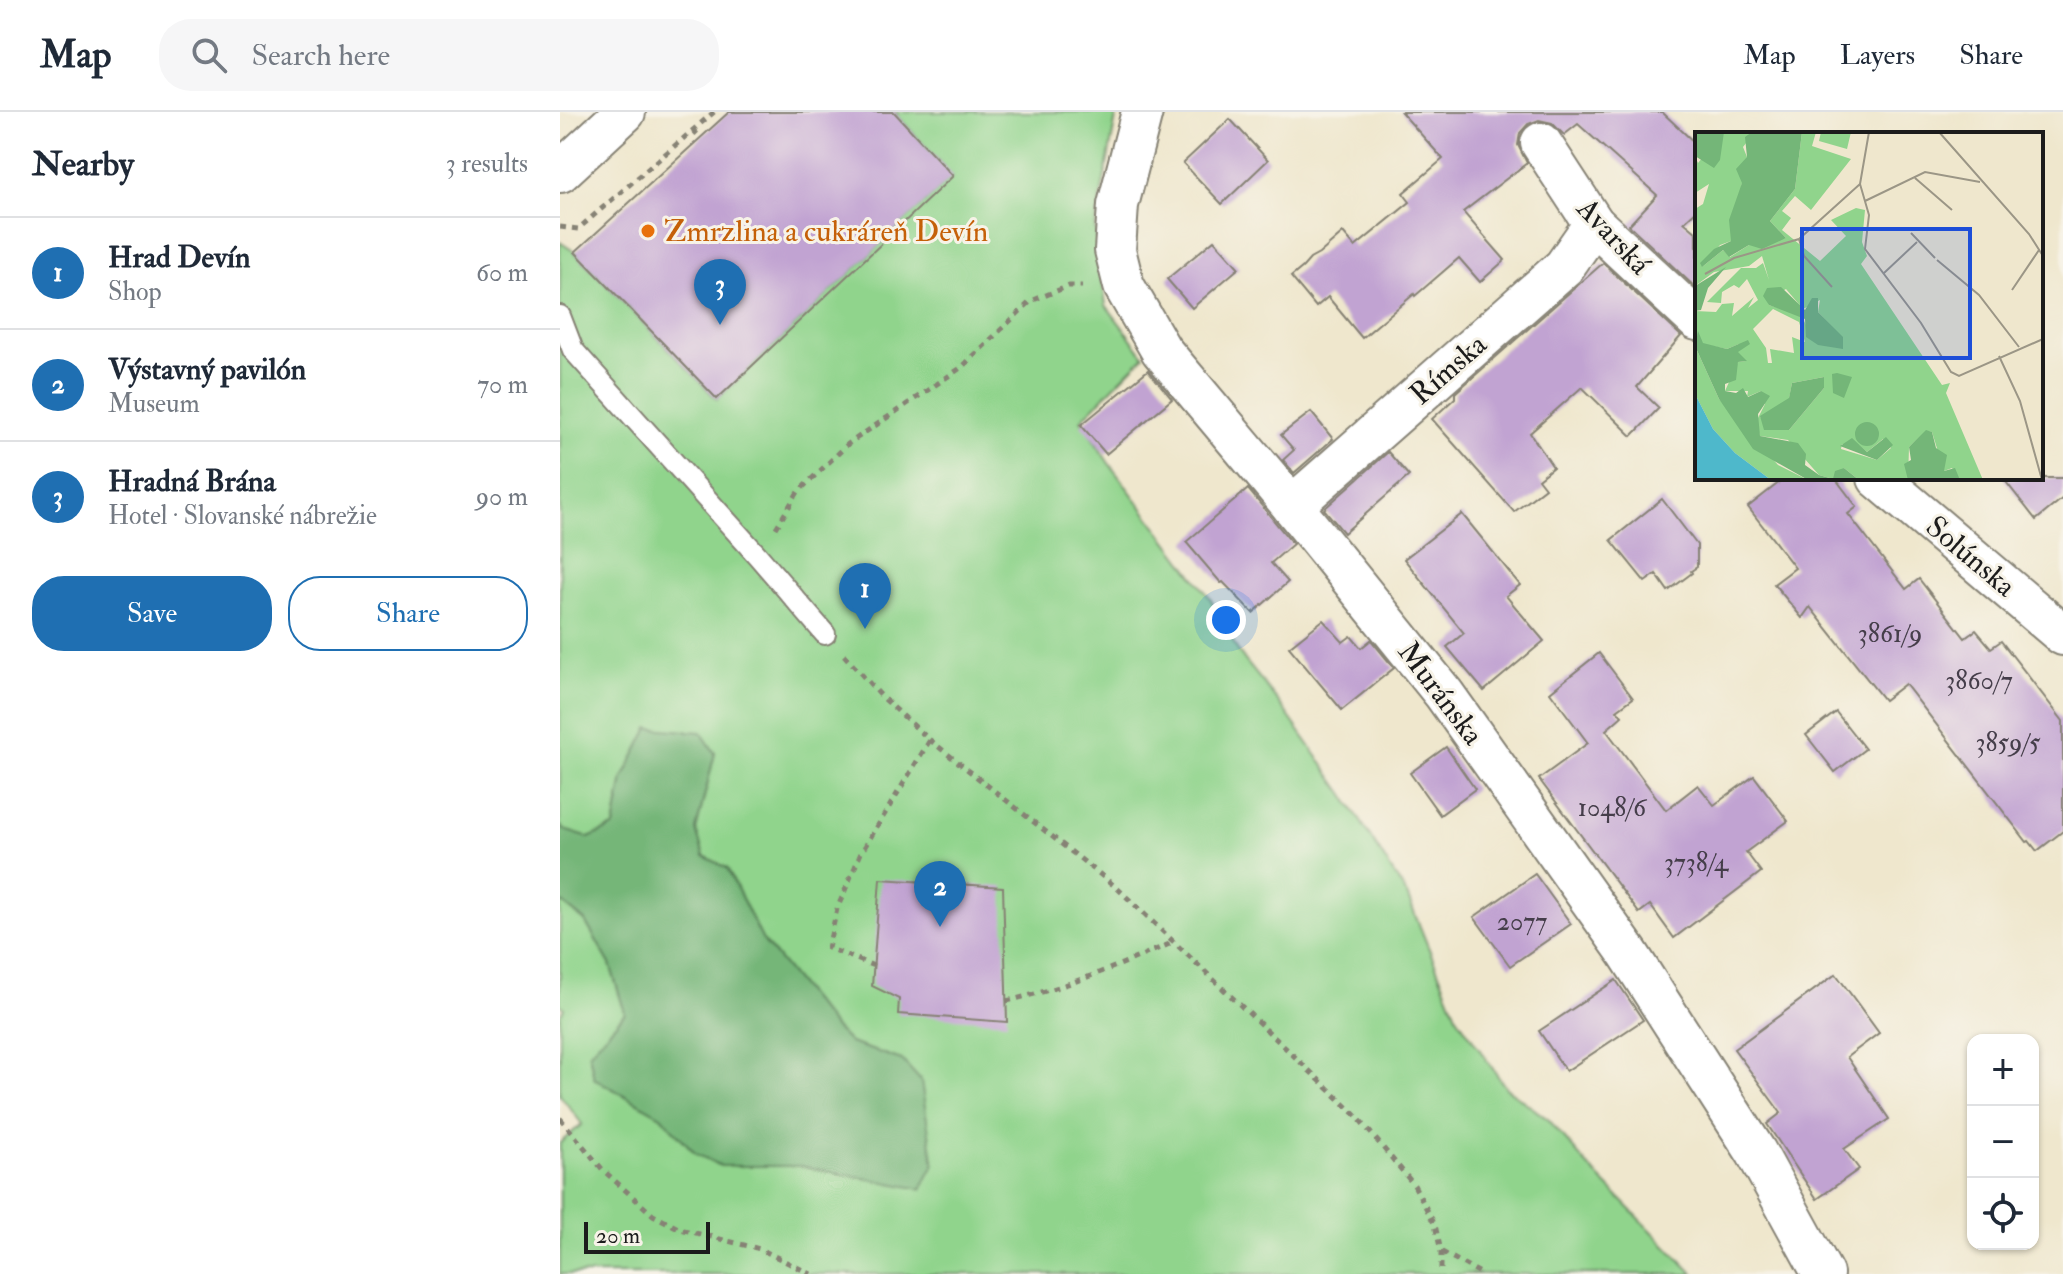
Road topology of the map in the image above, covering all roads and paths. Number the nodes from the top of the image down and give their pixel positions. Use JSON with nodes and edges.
{"nodes":[{"id":1,"x":625,"y":112,"type":"edge"},
{"id":2,"x":714,"y":112,"type":"edge"},
{"id":3,"x":1142,"y":112,"type":"edge"},
{"id":4,"x":693,"y":130,"type":"junction"},
{"id":5,"x":700,"y":137,"type":"dead end"},
{"id":6,"x":1541,"y":143,"type":"dead end"},
{"id":7,"x":560,"y":172,"type":"edge"},
{"id":8,"x":1594,"y":224,"type":"junction"},
{"id":9,"x":560,"y":227,"type":"edge"},
{"id":10,"x":1124,"y":286,"type":"junction"},
{"id":11,"x":560,"y":316,"type":"edge"},
{"id":12,"x":1695,"y":318,"type":"edge"},
{"id":13,"x":1880,"y":480,"type":"edge"},
{"id":14,"x":1292,"y":506,"type":"junction"},
{"id":15,"x":758,"y":556,"type":"junction"},
{"id":16,"x":825,"y":634,"type":"joint"},
{"id":17,"x":2063,"y":635,"type":"edge"},
{"id":18,"x":930,"y":740,"type":"junction"},
{"id":19,"x":1174,"y":942,"type":"junction"},
{"id":20,"x":874,"y":966,"type":"dead end"},
{"id":21,"x":1006,"y":1001,"type":"dead end"},
{"id":22,"x":560,"y":1118,"type":"edge"},
{"id":23,"x":1441,"y":1251,"type":"junction"},
{"id":24,"x":811,"y":1274,"type":"edge"},
{"id":25,"x":1441,"y":1274,"type":"edge"},
{"id":26,"x":1482,"y":1274,"type":"edge"},
{"id":27,"x":1823,"y":1274,"type":"edge"}],
"edges":[{"from":1,"to":7,"type":"street"},
{"from":2,"to":4,"type":"path"},
{"from":3,"to":10,"type":"street","name":"Muránska"},
{"from":4,"to":5,"type":"path"},
{"from":4,"to":9,"type":"path"},
{"from":6,"to":8,"type":"street","name":"Avarská"},
{"from":8,"to":12,"type":"street","name":"Avarská"},
{"from":8,"to":14,"type":"street","name":"Rímska"},
{"from":10,"to":14,"type":"street","name":"Muránska"},
{"from":10,"to":15,"type":"path"},
{"from":11,"to":15,"type":"lane"},
{"from":13,"to":17,"type":"street","name":"Solúnska"},
{"from":14,"to":27,"type":"street","name":"Muránska"},
{"from":15,"to":16,"type":"lane"},
{"from":16,"to":18,"type":"path"},
{"from":18,"to":19,"type":"path"},
{"from":18,"to":20,"type":"path"},
{"from":19,"to":21,"type":"path"},
{"from":19,"to":23,"type":"path"},
{"from":22,"to":24,"type":"path"},
{"from":23,"to":25,"type":"path"},
{"from":23,"to":26,"type":"path"}]}
